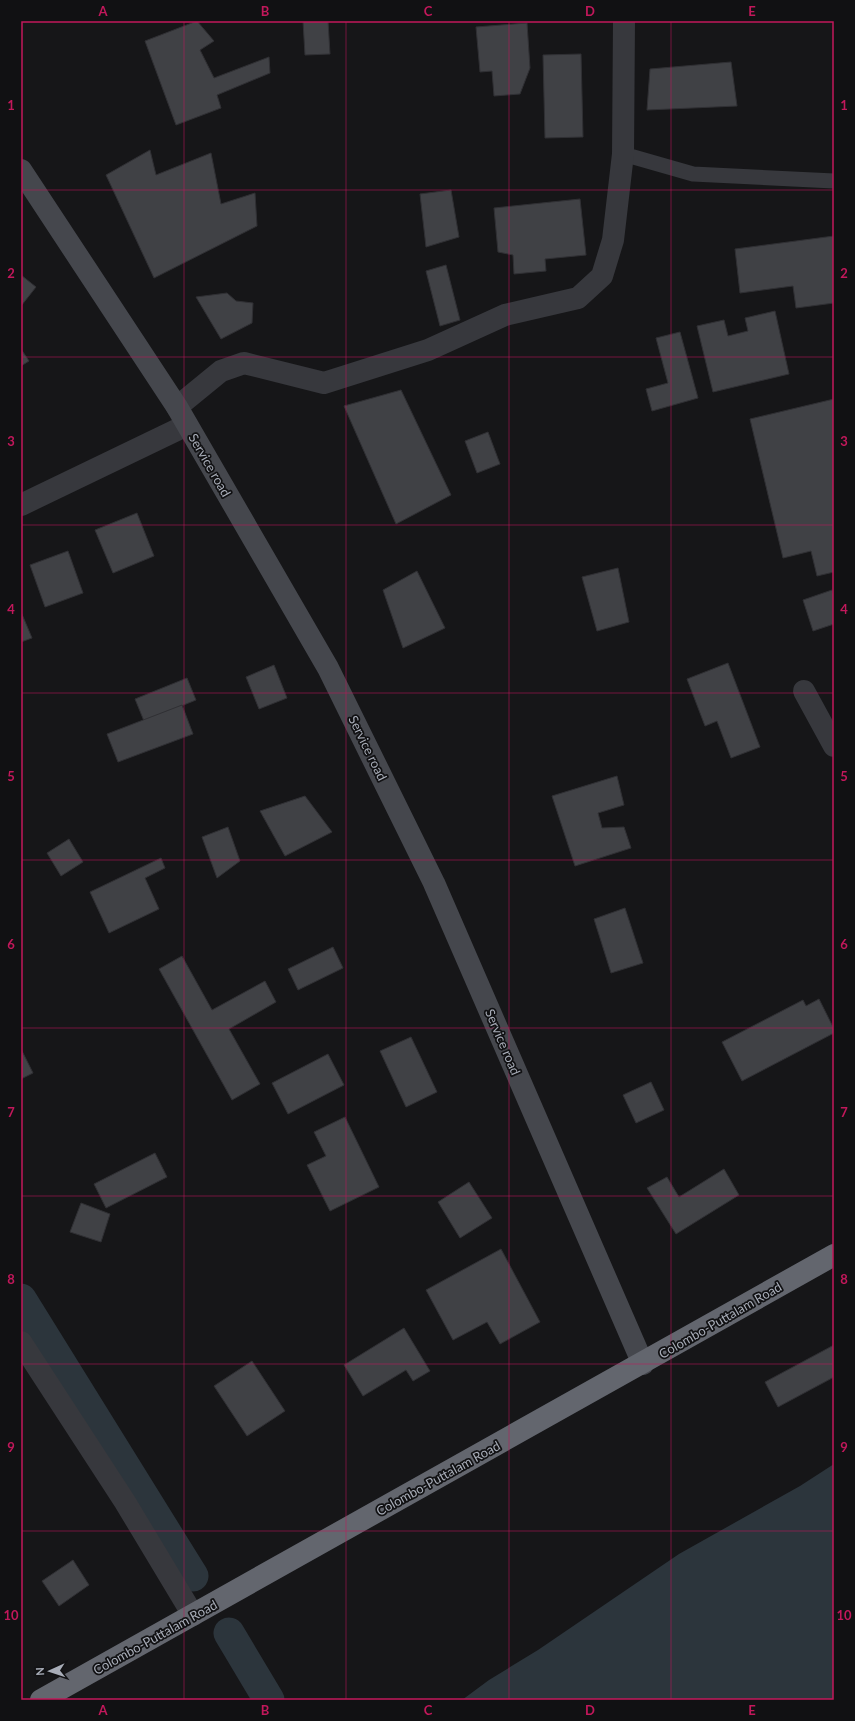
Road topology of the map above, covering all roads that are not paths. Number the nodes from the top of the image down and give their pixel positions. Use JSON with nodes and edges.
{"nodes":[{"id":1,"x":624,"y":21,"type":"edge"},
{"id":2,"x":623,"y":154,"type":"junction"},
{"id":3,"x":21,"y":170,"type":"edge"},
{"id":4,"x":834,"y":181,"type":"edge"},
{"id":5,"x":182,"y":416,"type":"junction"},
{"id":6,"x":21,"y":505,"type":"edge"},
{"id":7,"x":804,"y":691,"type":"dead end"},
{"id":8,"x":834,"y":746,"type":"edge"},
{"id":9,"x":834,"y":1255,"type":"edge"},
{"id":10,"x":21,"y":1342,"type":"edge"},
{"id":11,"x":642,"y":1364,"type":"junction"},
{"id":12,"x":194,"y":1615,"type":"junction"},
{"id":13,"x":41,"y":1700,"type":"edge"}],
"edges":[{"from":1,"to":2,"type":"street"},
{"from":2,"to":4,"type":"lane"},
{"from":2,"to":5,"type":"street"},
{"from":3,"to":5,"type":"street","name":"Service road"},
{"from":5,"to":6,"type":"street"},
{"from":5,"to":11,"type":"street","name":"Service road"},
{"from":7,"to":8,"type":"street"},
{"from":9,"to":11,"type":"highway","name":"Colombo-Puttalam Road"},
{"from":10,"to":12,"type":"street"},
{"from":11,"to":12,"type":"highway","name":"Colombo-Puttalam Road"},
{"from":12,"to":13,"type":"highway","name":"Colombo-Puttalam Road"}]}
